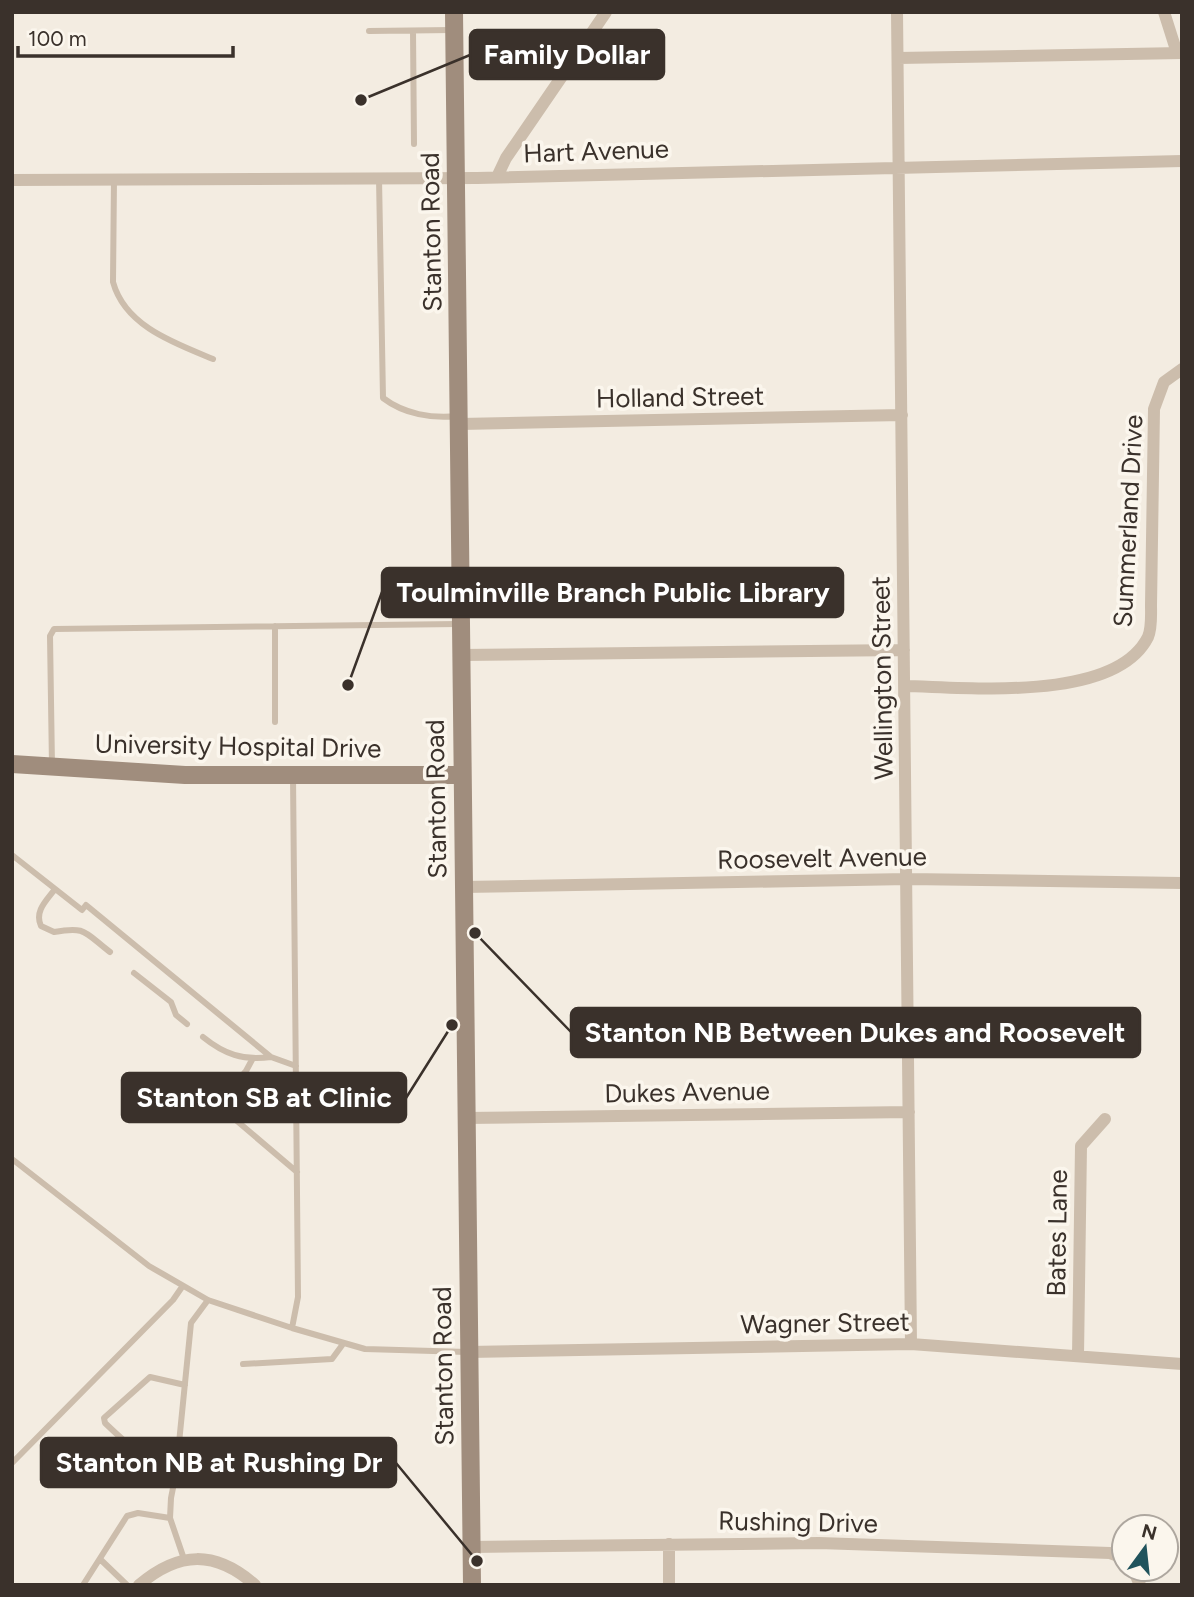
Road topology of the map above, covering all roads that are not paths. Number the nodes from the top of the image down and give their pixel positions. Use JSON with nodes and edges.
{"nodes":[{"id":1,"x":606,"y":12,"type":"edge"},
{"id":2,"x":897,"y":12,"type":"edge"},
{"id":3,"x":1164,"y":12,"type":"edge"},
{"id":4,"x":454,"y":21,"type":"edge"},
{"id":5,"x":369,"y":31,"type":"dead end"},
{"id":6,"x":413,"y":31,"type":"junction"},
{"id":7,"x":1179,"y":53,"type":"edge"},
{"id":8,"x":898,"y":58,"type":"junction"},
{"id":9,"x":414,"y":144,"type":"dead end"},
{"id":10,"x":1182,"y":161,"type":"edge"},
{"id":11,"x":900,"y":166,"type":"junction"},
{"id":12,"x":456,"y":177,"type":"junction"},
{"id":13,"x":497,"y":177,"type":"junction"},
{"id":14,"x":379,"y":178,"type":"junction"},
{"id":15,"x":114,"y":179,"type":"junction"},
{"id":16,"x":12,"y":180,"type":"edge"},
{"id":17,"x":213,"y":359,"type":"dead end"},
{"id":18,"x":1182,"y":369,"type":"edge"},
{"id":19,"x":902,"y":415,"type":"junction"},
{"id":20,"x":459,"y":420,"type":"junction"},
{"id":21,"x":461,"y":624,"type":"junction"},
{"id":22,"x":275,"y":626,"type":"junction"},
{"id":23,"x":904,"y":650,"type":"junction"},
{"id":24,"x":461,"y":655,"type":"junction"},
{"id":25,"x":904,"y":686,"type":"junction"},
{"id":26,"x":275,"y":722,"type":"dead end"},
{"id":27,"x":12,"y":764,"type":"edge"},
{"id":28,"x":52,"y":767,"type":"junction"},
{"id":29,"x":293,"y":774,"type":"junction"},
{"id":30,"x":462,"y":775,"type":"junction"},
{"id":31,"x":12,"y":855,"type":"edge"},
{"id":32,"x":908,"y":879,"type":"junction"},
{"id":33,"x":1182,"y":883,"type":"edge"},
{"id":34,"x":463,"y":887,"type":"junction"},
{"id":35,"x":55,"y":889,"type":"junction"},
{"id":36,"x":110,"y":952,"type":"dead end"},
{"id":37,"x":134,"y":973,"type":"dead end"},
{"id":38,"x":187,"y":1024,"type":"dead end"},
{"id":39,"x":203,"y":1037,"type":"dead end"},
{"id":40,"x":271,"y":1057,"type":"junction"},
{"id":41,"x":253,"y":1058,"type":"junction"},
{"id":42,"x":296,"y":1066,"type":"junction"},
{"id":43,"x":909,"y":1112,"type":"junction"},
{"id":44,"x":466,"y":1118,"type":"junction"},
{"id":45,"x":1105,"y":1119,"type":"dead end"},
{"id":46,"x":12,"y":1159,"type":"edge"},
{"id":47,"x":297,"y":1172,"type":"junction"},
{"id":48,"x":182,"y":1287,"type":"junction"},
{"id":49,"x":208,"y":1300,"type":"junction"},
{"id":50,"x":292,"y":1328,"type":"junction"},
{"id":51,"x":343,"y":1344,"type":"junction"},
{"id":52,"x":911,"y":1344,"type":"junction"},
{"id":53,"x":469,"y":1352,"type":"junction"},
{"id":54,"x":1078,"y":1356,"type":"junction"},
{"id":55,"x":243,"y":1364,"type":"dead end"},
{"id":56,"x":1182,"y":1364,"type":"edge"},
{"id":57,"x":185,"y":1385,"type":"junction"},
{"id":58,"x":12,"y":1462,"type":"edge"},
{"id":59,"x":176,"y":1473,"type":"junction"},
{"id":60,"x":170,"y":1518,"type":"junction"},
{"id":61,"x":669,"y":1544,"type":"junction"},
{"id":62,"x":471,"y":1547,"type":"junction"},
{"id":63,"x":1110,"y":1553,"type":"edge"},
{"id":64,"x":184,"y":1559,"type":"junction"},
{"id":65,"x":101,"y":1560,"type":"junction"},
{"id":66,"x":83,"y":1585,"type":"edge"},
{"id":67,"x":127,"y":1585,"type":"edge"},
{"id":68,"x":139,"y":1585,"type":"edge"},
{"id":69,"x":255,"y":1585,"type":"edge"},
{"id":70,"x":472,"y":1585,"type":"edge"},
{"id":71,"x":669,"y":1585,"type":"edge"}],
"edges":[{"from":1,"to":13,"type":"street"},
{"from":2,"to":8,"type":"street","name":"Wellington Street"},
{"from":3,"to":7,"type":"street"},
{"from":4,"to":6,"type":"lane"},
{"from":4,"to":12,"type":"street","name":"Stanton Road"},
{"from":5,"to":6,"type":"lane"},
{"from":6,"to":9,"type":"lane"},
{"from":7,"to":8,"type":"street"},
{"from":8,"to":11,"type":"street","name":"Wellington Street"},
{"from":10,"to":11,"type":"street","name":"Hart Avenue"},
{"from":11,"to":13,"type":"street","name":"Hart Avenue"},
{"from":11,"to":19,"type":"street","name":"Wellington Street"},
{"from":12,"to":13,"type":"street","name":"Hart Avenue"},
{"from":12,"to":14,"type":"street","name":"Hart Avenue"},
{"from":12,"to":20,"type":"street","name":"Stanton Road"},
{"from":14,"to":15,"type":"street","name":"Hart Avenue"},
{"from":14,"to":20,"type":"lane"},
{"from":15,"to":16,"type":"street","name":"Hart Avenue"},
{"from":15,"to":17,"type":"lane"},
{"from":18,"to":25,"type":"street","name":"Summerland Drive"},
{"from":19,"to":20,"type":"street","name":"Holland Street"},
{"from":19,"to":23,"type":"street","name":"Wellington Street"},
{"from":20,"to":21,"type":"street","name":"Stanton Road"},
{"from":21,"to":22,"type":"lane"},
{"from":21,"to":24,"type":"street","name":"Stanton Road"},
{"from":22,"to":26,"type":"lane"},
{"from":22,"to":28,"type":"lane"},
{"from":23,"to":24,"type":"street"},
{"from":23,"to":25,"type":"street","name":"Wellington Street"},
{"from":24,"to":30,"type":"street","name":"Stanton Road"},
{"from":25,"to":32,"type":"street","name":"Wellington Street"},
{"from":27,"to":28,"type":"street","name":"University Hospital Drive"},
{"from":28,"to":29,"type":"street","name":"University Hospital Drive"},
{"from":29,"to":30,"type":"street","name":"University Hospital Drive"},
{"from":29,"to":42,"type":"lane"},
{"from":30,"to":34,"type":"street","name":"Stanton Road"},
{"from":31,"to":35,"type":"lane"},
{"from":32,"to":33,"type":"street","name":"Roosevelt Avenue"},
{"from":32,"to":34,"type":"street","name":"Roosevelt Avenue"},
{"from":32,"to":43,"type":"street","name":"Wellington Street"},
{"from":34,"to":44,"type":"street","name":"Stanton Road"},
{"from":35,"to":36,"type":"lane"},
{"from":35,"to":40,"type":"lane"},
{"from":37,"to":38,"type":"lane"},
{"from":39,"to":41,"type":"lane"},
{"from":40,"to":41,"type":"lane"},
{"from":40,"to":42,"type":"lane"},
{"from":41,"to":47,"type":"lane"},
{"from":42,"to":47,"type":"lane"},
{"from":43,"to":44,"type":"street","name":"Dukes Avenue"},
{"from":43,"to":52,"type":"street","name":"Wellington Street"},
{"from":44,"to":53,"type":"street","name":"Stanton Road"},
{"from":45,"to":54,"type":"street","name":"Bates Lane"},
{"from":46,"to":48,"type":"lane"},
{"from":47,"to":50,"type":"lane"},
{"from":48,"to":49,"type":"lane"},
{"from":48,"to":58,"type":"lane"},
{"from":49,"to":50,"type":"lane"},
{"from":49,"to":57,"type":"lane"},
{"from":50,"to":51,"type":"lane"},
{"from":51,"to":53,"type":"lane"},
{"from":51,"to":55,"type":"lane"},
{"from":52,"to":53,"type":"street","name":"Wagner Street"},
{"from":52,"to":54,"type":"street","name":"Wagner Street"},
{"from":53,"to":62,"type":"street","name":"Stanton Road"},
{"from":54,"to":56,"type":"street","name":"Wagner Street"},
{"from":57,"to":59,"type":"lane"},
{"from":57,"to":59,"type":"lane"},
{"from":59,"to":60,"type":"lane"},
{"from":60,"to":64,"type":"lane"},
{"from":60,"to":65,"type":"lane"},
{"from":61,"to":62,"type":"street","name":"Rushing Drive"},
{"from":61,"to":63,"type":"street","name":"Rushing Drive"},
{"from":61,"to":71,"type":"street"},
{"from":62,"to":70,"type":"street","name":"Stanton Road"},
{"from":64,"to":68,"type":"street"},
{"from":64,"to":69,"type":"street"},
{"from":65,"to":66,"type":"lane"},
{"from":65,"to":67,"type":"lane"}]}
